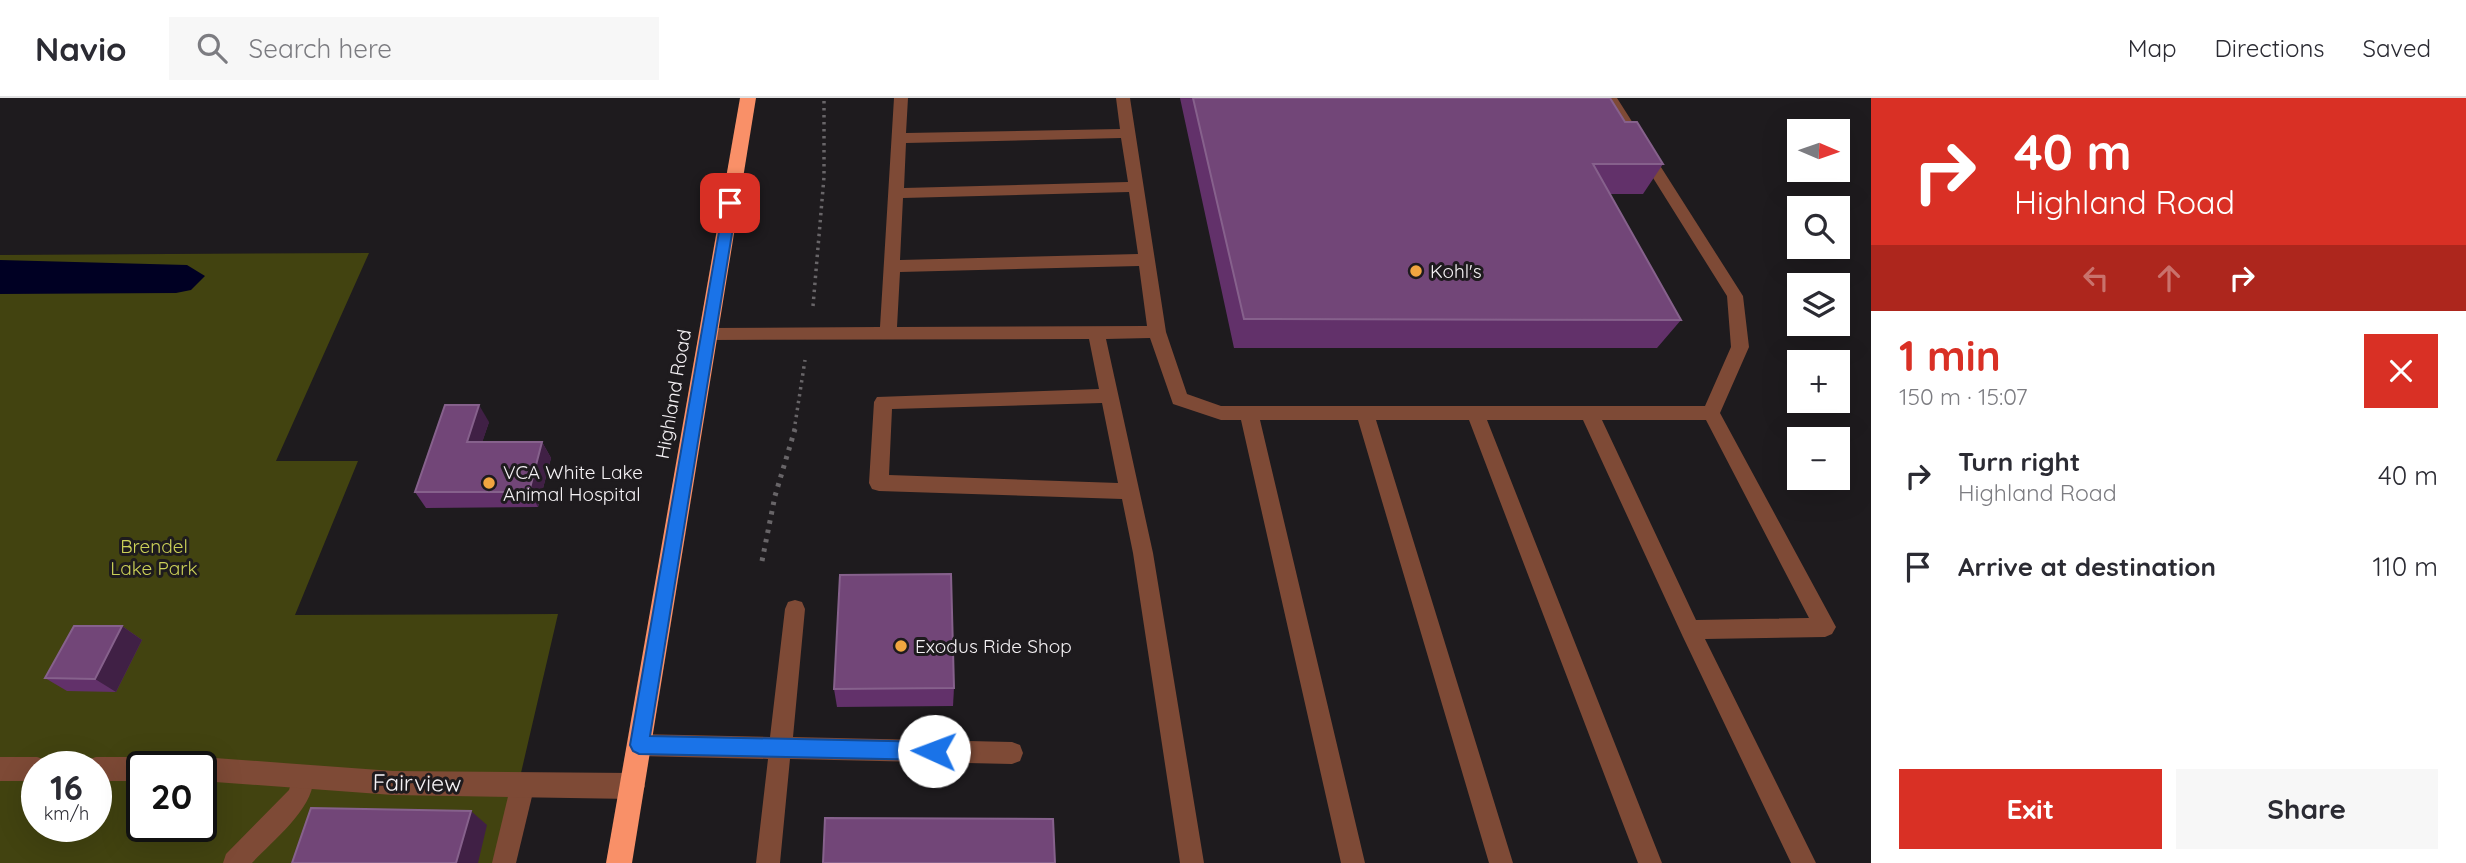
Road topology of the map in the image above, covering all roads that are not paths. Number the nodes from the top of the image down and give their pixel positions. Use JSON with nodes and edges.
{"nodes":[{"id":1,"x":748,"y":98,"type":"edge"},
{"id":2,"x":901,"y":98,"type":"edge"},
{"id":3,"x":1123,"y":98,"type":"edge"},
{"id":4,"x":1610,"y":98,"type":"edge"},
{"id":5,"x":1128,"y":133,"type":"junction"},
{"id":6,"x":899,"y":138,"type":"junction"},
{"id":7,"x":1136,"y":187,"type":"junction"},
{"id":8,"x":896,"y":193,"type":"junction"},
{"id":9,"x":1146,"y":260,"type":"junction"},
{"id":10,"x":892,"y":266,"type":"junction"},
{"id":11,"x":1096,"y":332,"type":"junction"},
{"id":12,"x":1157,"y":332,"type":"junction"},
{"id":13,"x":888,"y":333,"type":"junction"},
{"id":14,"x":708,"y":334,"type":"junction"},
{"id":15,"x":1110,"y":396,"type":"junction"},
{"id":16,"x":1249,"y":413,"type":"junction"},
{"id":17,"x":1365,"y":413,"type":"junction"},
{"id":18,"x":1475,"y":413,"type":"junction"},
{"id":19,"x":1589,"y":413,"type":"junction"},
{"id":20,"x":1711,"y":413,"type":"junction"},
{"id":21,"x":1130,"y":491,"type":"junction"},
{"id":22,"x":795,"y":609,"type":"dead end"},
{"id":23,"x":1690,"y":630,"type":"junction"},
{"id":24,"x":639,"y":745,"type":"junction"},
{"id":25,"x":779,"y":747,"type":"junction"},
{"id":26,"x":1012,"y":753,"type":"dead end"},
{"id":27,"x":0,"y":769,"type":"edge"},
{"id":28,"x":21,"y":769,"type":"edge"},
{"id":29,"x":217,"y":770,"type":"edge"},
{"id":30,"x":303,"y":778,"type":"junction"},
{"id":31,"x":523,"y":784,"type":"junction"},
{"id":32,"x":632,"y":786,"type":"junction"},
{"id":33,"x":235,"y":863,"type":"edge"},
{"id":34,"x":504,"y":863,"type":"edge"},
{"id":35,"x":619,"y":863,"type":"edge"},
{"id":36,"x":768,"y":863,"type":"edge"},
{"id":37,"x":1192,"y":863,"type":"edge"},
{"id":38,"x":1353,"y":863,"type":"edge"},
{"id":39,"x":1501,"y":863,"type":"edge"},
{"id":40,"x":1650,"y":863,"type":"edge"},
{"id":41,"x":1804,"y":863,"type":"edge"}],
"edges":[{"from":1,"to":14,"type":"highway","name":"Highland Road"},
{"from":2,"to":6,"type":"lane"},
{"from":3,"to":5,"type":"lane"},
{"from":4,"to":20,"type":"lane"},
{"from":5,"to":6,"type":"lane"},
{"from":5,"to":7,"type":"lane"},
{"from":6,"to":8,"type":"lane"},
{"from":7,"to":8,"type":"lane"},
{"from":7,"to":9,"type":"lane"},
{"from":8,"to":10,"type":"lane"},
{"from":9,"to":10,"type":"lane"},
{"from":9,"to":12,"type":"lane"},
{"from":10,"to":13,"type":"lane"},
{"from":11,"to":12,"type":"lane"},
{"from":11,"to":13,"type":"lane"},
{"from":11,"to":15,"type":"lane"},
{"from":12,"to":16,"type":"lane"},
{"from":13,"to":14,"type":"lane"},
{"from":14,"to":24,"type":"highway","name":"Highland Road"},
{"from":15,"to":21,"type":"lane"},
{"from":15,"to":21,"type":"lane"},
{"from":16,"to":17,"type":"lane"},
{"from":16,"to":38,"type":"lane"},
{"from":17,"to":18,"type":"lane"},
{"from":17,"to":39,"type":"lane"},
{"from":18,"to":19,"type":"lane"},
{"from":18,"to":40,"type":"lane"},
{"from":19,"to":20,"type":"lane"},
{"from":19,"to":23,"type":"lane"},
{"from":20,"to":23,"type":"lane"},
{"from":21,"to":37,"type":"lane"},
{"from":22,"to":25,"type":"lane"},
{"from":23,"to":41,"type":"lane"},
{"from":24,"to":25,"type":"lane"},
{"from":24,"to":32,"type":"highway","name":"Highland Road"},
{"from":25,"to":26,"type":"lane"},
{"from":25,"to":36,"type":"lane"},
{"from":27,"to":28,"type":"street"},
{"from":29,"to":30,"type":"street","name":"Fairview"},
{"from":30,"to":31,"type":"street","name":"Fairview"},
{"from":30,"to":33,"type":"lane"},
{"from":31,"to":32,"type":"street","name":"Fairview"},
{"from":31,"to":34,"type":"lane"},
{"from":32,"to":35,"type":"highway","name":"Highland Road"}]}
